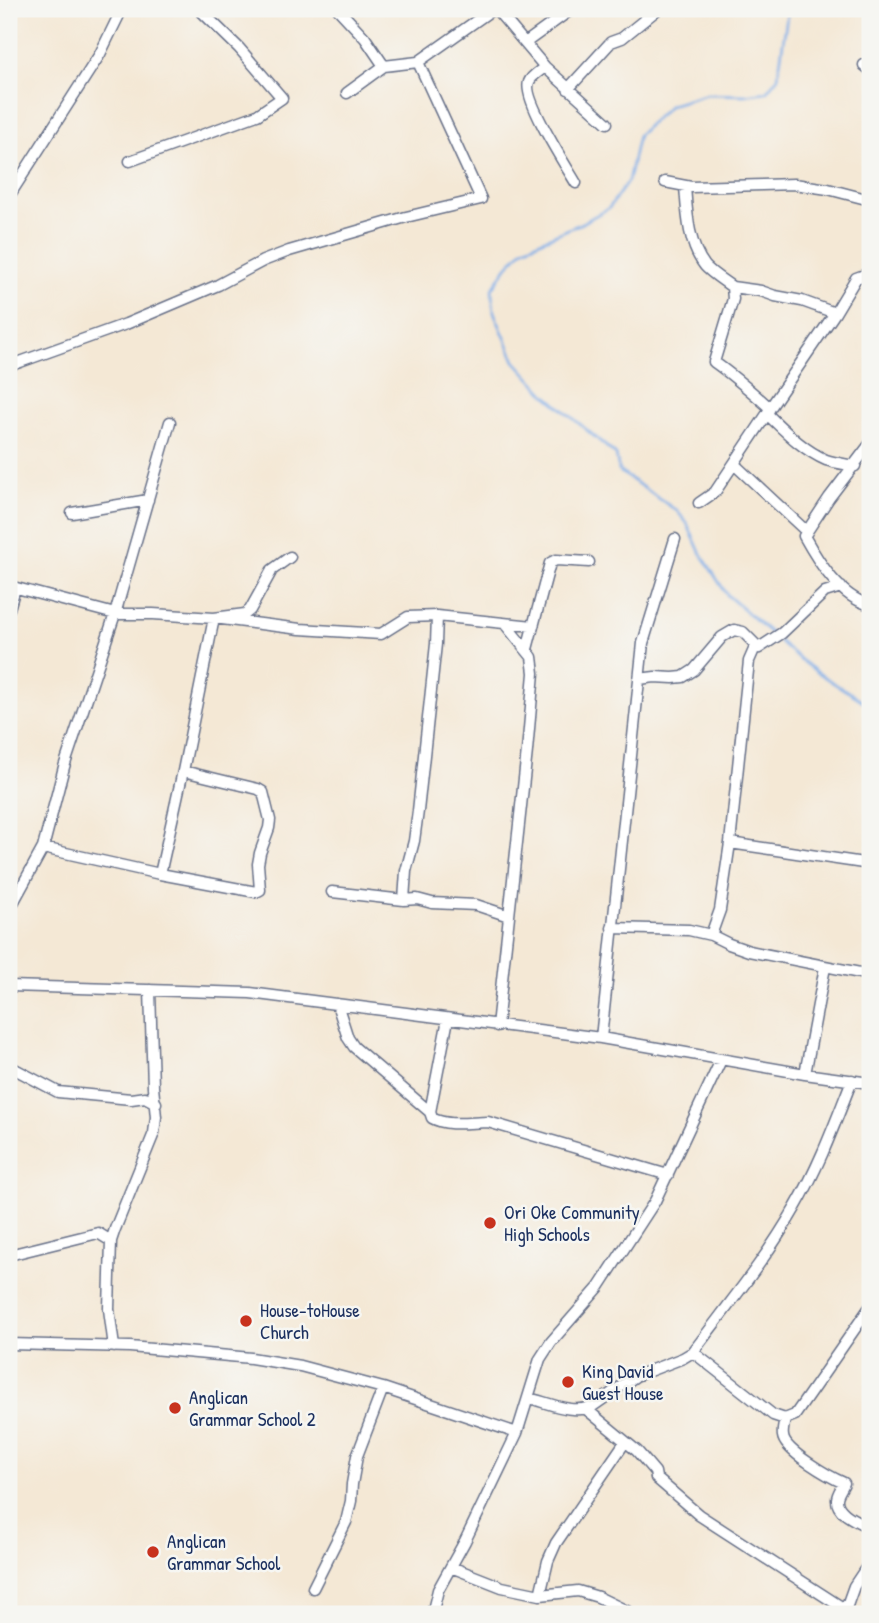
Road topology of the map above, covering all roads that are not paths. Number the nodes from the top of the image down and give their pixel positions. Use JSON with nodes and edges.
{"nodes":[{"id":1,"x":122,"y":9,"type":"edge"},
{"id":2,"x":199,"y":9,"type":"edge"},
{"id":3,"x":338,"y":9,"type":"edge"},
{"id":4,"x":494,"y":9,"type":"edge"},
{"id":5,"x":572,"y":9,"type":"edge"},
{"id":6,"x":658,"y":9,"type":"edge"},
{"id":7,"x":525,"y":43,"type":"junction"},
{"id":8,"x":418,"y":62,"type":"junction"},
{"id":9,"x":384,"y":66,"type":"junction"},
{"id":10,"x":545,"y":67,"type":"junction"},
{"id":11,"x":568,"y":89,"type":"junction"},
{"id":12,"x":346,"y":93,"type":"dead end"},
{"id":13,"x":607,"y":123,"type":"dead end"},
{"id":14,"x":130,"y":161,"type":"dead end"},
{"id":15,"x":9,"y":174,"type":"edge"},
{"id":16,"x":18,"y":182,"type":"junction"},
{"id":17,"x":666,"y":182,"type":"dead end"},
{"id":18,"x":576,"y":183,"type":"dead end"},
{"id":19,"x":685,"y":186,"type":"junction"},
{"id":20,"x":9,"y":196,"type":"edge"},
{"id":21,"x":870,"y":200,"type":"edge"},
{"id":22,"x":870,"y":274,"type":"edge"},
{"id":23,"x":732,"y":286,"type":"junction"},
{"id":24,"x":835,"y":313,"type":"junction"},
{"id":25,"x":9,"y":366,"type":"edge"},
{"id":26,"x":769,"y":411,"type":"junction"},
{"id":27,"x":170,"y":422,"type":"dead end"},
{"id":28,"x":870,"y":444,"type":"edge"},
{"id":29,"x":734,"y":464,"type":"junction"},
{"id":30,"x":855,"y":466,"type":"junction"},
{"id":31,"x":148,"y":500,"type":"junction"},
{"id":32,"x":699,"y":503,"type":"dead end"},
{"id":33,"x":72,"y":513,"type":"dead end"},
{"id":34,"x":807,"y":531,"type":"junction"},
{"id":35,"x":675,"y":539,"type":"dead end"},
{"id":36,"x":290,"y":557,"type":"dead end"},
{"id":37,"x":589,"y":562,"type":"dead end"},
{"id":38,"x":12,"y":587,"type":"edge"},
{"id":39,"x":841,"y":587,"type":"junction"},
{"id":40,"x":870,"y":606,"type":"edge"},
{"id":41,"x":9,"y":609,"type":"edge"},
{"id":42,"x":115,"y":614,"type":"junction"},
{"id":43,"x":437,"y":615,"type":"junction"},
{"id":44,"x":214,"y":618,"type":"junction"},
{"id":45,"x":505,"y":624,"type":"junction"},
{"id":46,"x":533,"y":626,"type":"junction"},
{"id":47,"x":756,"y":645,"type":"junction"},
{"id":48,"x":527,"y":649,"type":"junction"},
{"id":49,"x":639,"y":679,"type":"junction"},
{"id":50,"x":183,"y":771,"type":"junction"},
{"id":51,"x":730,"y":843,"type":"junction"},
{"id":52,"x":43,"y":848,"type":"junction"},
{"id":53,"x":870,"y":864,"type":"edge"},
{"id":54,"x":160,"y":874,"type":"junction"},
{"id":55,"x":332,"y":892,"type":"dead end"},
{"id":56,"x":404,"y":900,"type":"junction"},
{"id":57,"x":9,"y":910,"type":"edge"},
{"id":58,"x":509,"y":916,"type":"junction"},
{"id":59,"x":612,"y":928,"type":"junction"},
{"id":60,"x":711,"y":935,"type":"junction"},
{"id":61,"x":825,"y":967,"type":"junction"},
{"id":62,"x":870,"y":975,"type":"edge"},
{"id":63,"x":9,"y":986,"type":"edge"},
{"id":64,"x":150,"y":990,"type":"junction"},
{"id":65,"x":337,"y":1004,"type":"junction"},
{"id":66,"x":448,"y":1019,"type":"junction"},
{"id":67,"x":497,"y":1026,"type":"junction"},
{"id":68,"x":601,"y":1038,"type":"junction"},
{"id":69,"x":721,"y":1060,"type":"junction"},
{"id":70,"x":9,"y":1066,"type":"edge"},
{"id":71,"x":805,"y":1074,"type":"junction"},
{"id":72,"x":852,"y":1080,"type":"junction"},
{"id":73,"x":870,"y":1083,"type":"edge"},
{"id":74,"x":153,"y":1087,"type":"junction"},
{"id":75,"x":145,"y":1097,"type":"junction"},
{"id":76,"x":156,"y":1103,"type":"junction"},
{"id":77,"x":430,"y":1112,"type":"junction"},
{"id":78,"x":667,"y":1175,"type":"junction"},
{"id":79,"x":111,"y":1241,"type":"junction"},
{"id":80,"x":9,"y":1255,"type":"edge"},
{"id":81,"x":870,"y":1307,"type":"edge"},
{"id":82,"x":9,"y":1344,"type":"edge"},
{"id":83,"x":114,"y":1347,"type":"junction"},
{"id":84,"x":694,"y":1352,"type":"junction"},
{"id":85,"x":383,"y":1388,"type":"junction"},
{"id":86,"x":528,"y":1398,"type":"junction"},
{"id":87,"x":586,"y":1409,"type":"junction"},
{"id":88,"x":785,"y":1419,"type":"junction"},
{"id":89,"x":517,"y":1433,"type":"junction"},
{"id":90,"x":625,"y":1441,"type":"junction"},
{"id":91,"x":870,"y":1528,"type":"edge"},
{"id":92,"x":870,"y":1562,"type":"edge"},
{"id":93,"x":450,"y":1567,"type":"junction"},
{"id":94,"x":313,"y":1588,"type":"dead end"},
{"id":95,"x":540,"y":1595,"type":"junction"},
{"id":96,"x":845,"y":1612,"type":"edge"},
{"id":97,"x":433,"y":1614,"type":"edge"},
{"id":98,"x":633,"y":1614,"type":"edge"}],
"edges":[{"from":1,"to":16,"type":"street"},
{"from":2,"to":14,"type":"street"},
{"from":3,"to":9,"type":"street"},
{"from":4,"to":7,"type":"street"},
{"from":4,"to":8,"type":"street"},
{"from":5,"to":7,"type":"street"},
{"from":6,"to":11,"type":"street"},
{"from":7,"to":10,"type":"street"},
{"from":8,"to":9,"type":"street"},
{"from":8,"to":25,"type":"street"},
{"from":9,"to":12,"type":"street"},
{"from":10,"to":11,"type":"street"},
{"from":10,"to":18,"type":"street"},
{"from":11,"to":13,"type":"street"},
{"from":15,"to":16,"type":"street"},
{"from":16,"to":20,"type":"street"},
{"from":17,"to":19,"type":"street"},
{"from":19,"to":21,"type":"street"},
{"from":19,"to":23,"type":"street"},
{"from":22,"to":24,"type":"street"},
{"from":23,"to":24,"type":"street"},
{"from":23,"to":26,"type":"street"},
{"from":24,"to":26,"type":"street"},
{"from":26,"to":29,"type":"street"},
{"from":26,"to":30,"type":"street"},
{"from":27,"to":31,"type":"street"},
{"from":28,"to":30,"type":"street"},
{"from":29,"to":32,"type":"street"},
{"from":29,"to":34,"type":"street"},
{"from":30,"to":34,"type":"street"},
{"from":31,"to":33,"type":"street"},
{"from":31,"to":42,"type":"street"},
{"from":34,"to":39,"type":"street"},
{"from":35,"to":49,"type":"street"},
{"from":36,"to":44,"type":"street"},
{"from":37,"to":46,"type":"street"},
{"from":38,"to":41,"type":"street"},
{"from":38,"to":42,"type":"street"},
{"from":39,"to":40,"type":"street"},
{"from":39,"to":47,"type":"street"},
{"from":42,"to":44,"type":"street"},
{"from":42,"to":52,"type":"street"},
{"from":43,"to":44,"type":"street"},
{"from":43,"to":45,"type":"street"},
{"from":43,"to":56,"type":"street"},
{"from":44,"to":50,"type":"street"},
{"from":45,"to":46,"type":"street"},
{"from":45,"to":48,"type":"street"},
{"from":46,"to":48,"type":"street"},
{"from":47,"to":49,"type":"street"},
{"from":47,"to":51,"type":"street"},
{"from":48,"to":58,"type":"street"},
{"from":49,"to":59,"type":"street"},
{"from":50,"to":54,"type":"street"},
{"from":50,"to":54,"type":"street"},
{"from":51,"to":53,"type":"street"},
{"from":51,"to":60,"type":"street"},
{"from":52,"to":54,"type":"street"},
{"from":52,"to":57,"type":"street"},
{"from":55,"to":56,"type":"street"},
{"from":56,"to":58,"type":"street"},
{"from":58,"to":67,"type":"street"},
{"from":59,"to":60,"type":"street"},
{"from":59,"to":68,"type":"street"},
{"from":60,"to":61,"type":"street"},
{"from":61,"to":62,"type":"street"},
{"from":61,"to":71,"type":"street"},
{"from":63,"to":64,"type":"street"},
{"from":64,"to":65,"type":"street"},
{"from":64,"to":74,"type":"street"},
{"from":65,"to":66,"type":"street"},
{"from":65,"to":77,"type":"street"},
{"from":66,"to":67,"type":"street"},
{"from":66,"to":77,"type":"street"},
{"from":67,"to":68,"type":"street"},
{"from":68,"to":69,"type":"street"},
{"from":69,"to":71,"type":"street"},
{"from":69,"to":78,"type":"street"},
{"from":70,"to":75,"type":"street"},
{"from":71,"to":72,"type":"street"},
{"from":72,"to":73,"type":"street"},
{"from":72,"to":84,"type":"street"},
{"from":74,"to":75,"type":"street"},
{"from":74,"to":76,"type":"street"},
{"from":75,"to":76,"type":"street"},
{"from":76,"to":79,"type":"street"},
{"from":77,"to":78,"type":"street"},
{"from":78,"to":86,"type":"street"},
{"from":79,"to":80,"type":"street"},
{"from":79,"to":83,"type":"street"},
{"from":81,"to":88,"type":"street"},
{"from":82,"to":83,"type":"street"},
{"from":83,"to":85,"type":"street"},
{"from":84,"to":87,"type":"street"},
{"from":84,"to":88,"type":"street"},
{"from":85,"to":89,"type":"street"},
{"from":85,"to":94,"type":"street"},
{"from":86,"to":87,"type":"street"},
{"from":86,"to":89,"type":"street"},
{"from":87,"to":90,"type":"street"},
{"from":88,"to":91,"type":"street"},
{"from":89,"to":93,"type":"street"},
{"from":90,"to":95,"type":"street"},
{"from":90,"to":96,"type":"street"},
{"from":92,"to":96,"type":"street"},
{"from":93,"to":95,"type":"street"},
{"from":93,"to":97,"type":"street"},
{"from":95,"to":98,"type":"street"}]}
